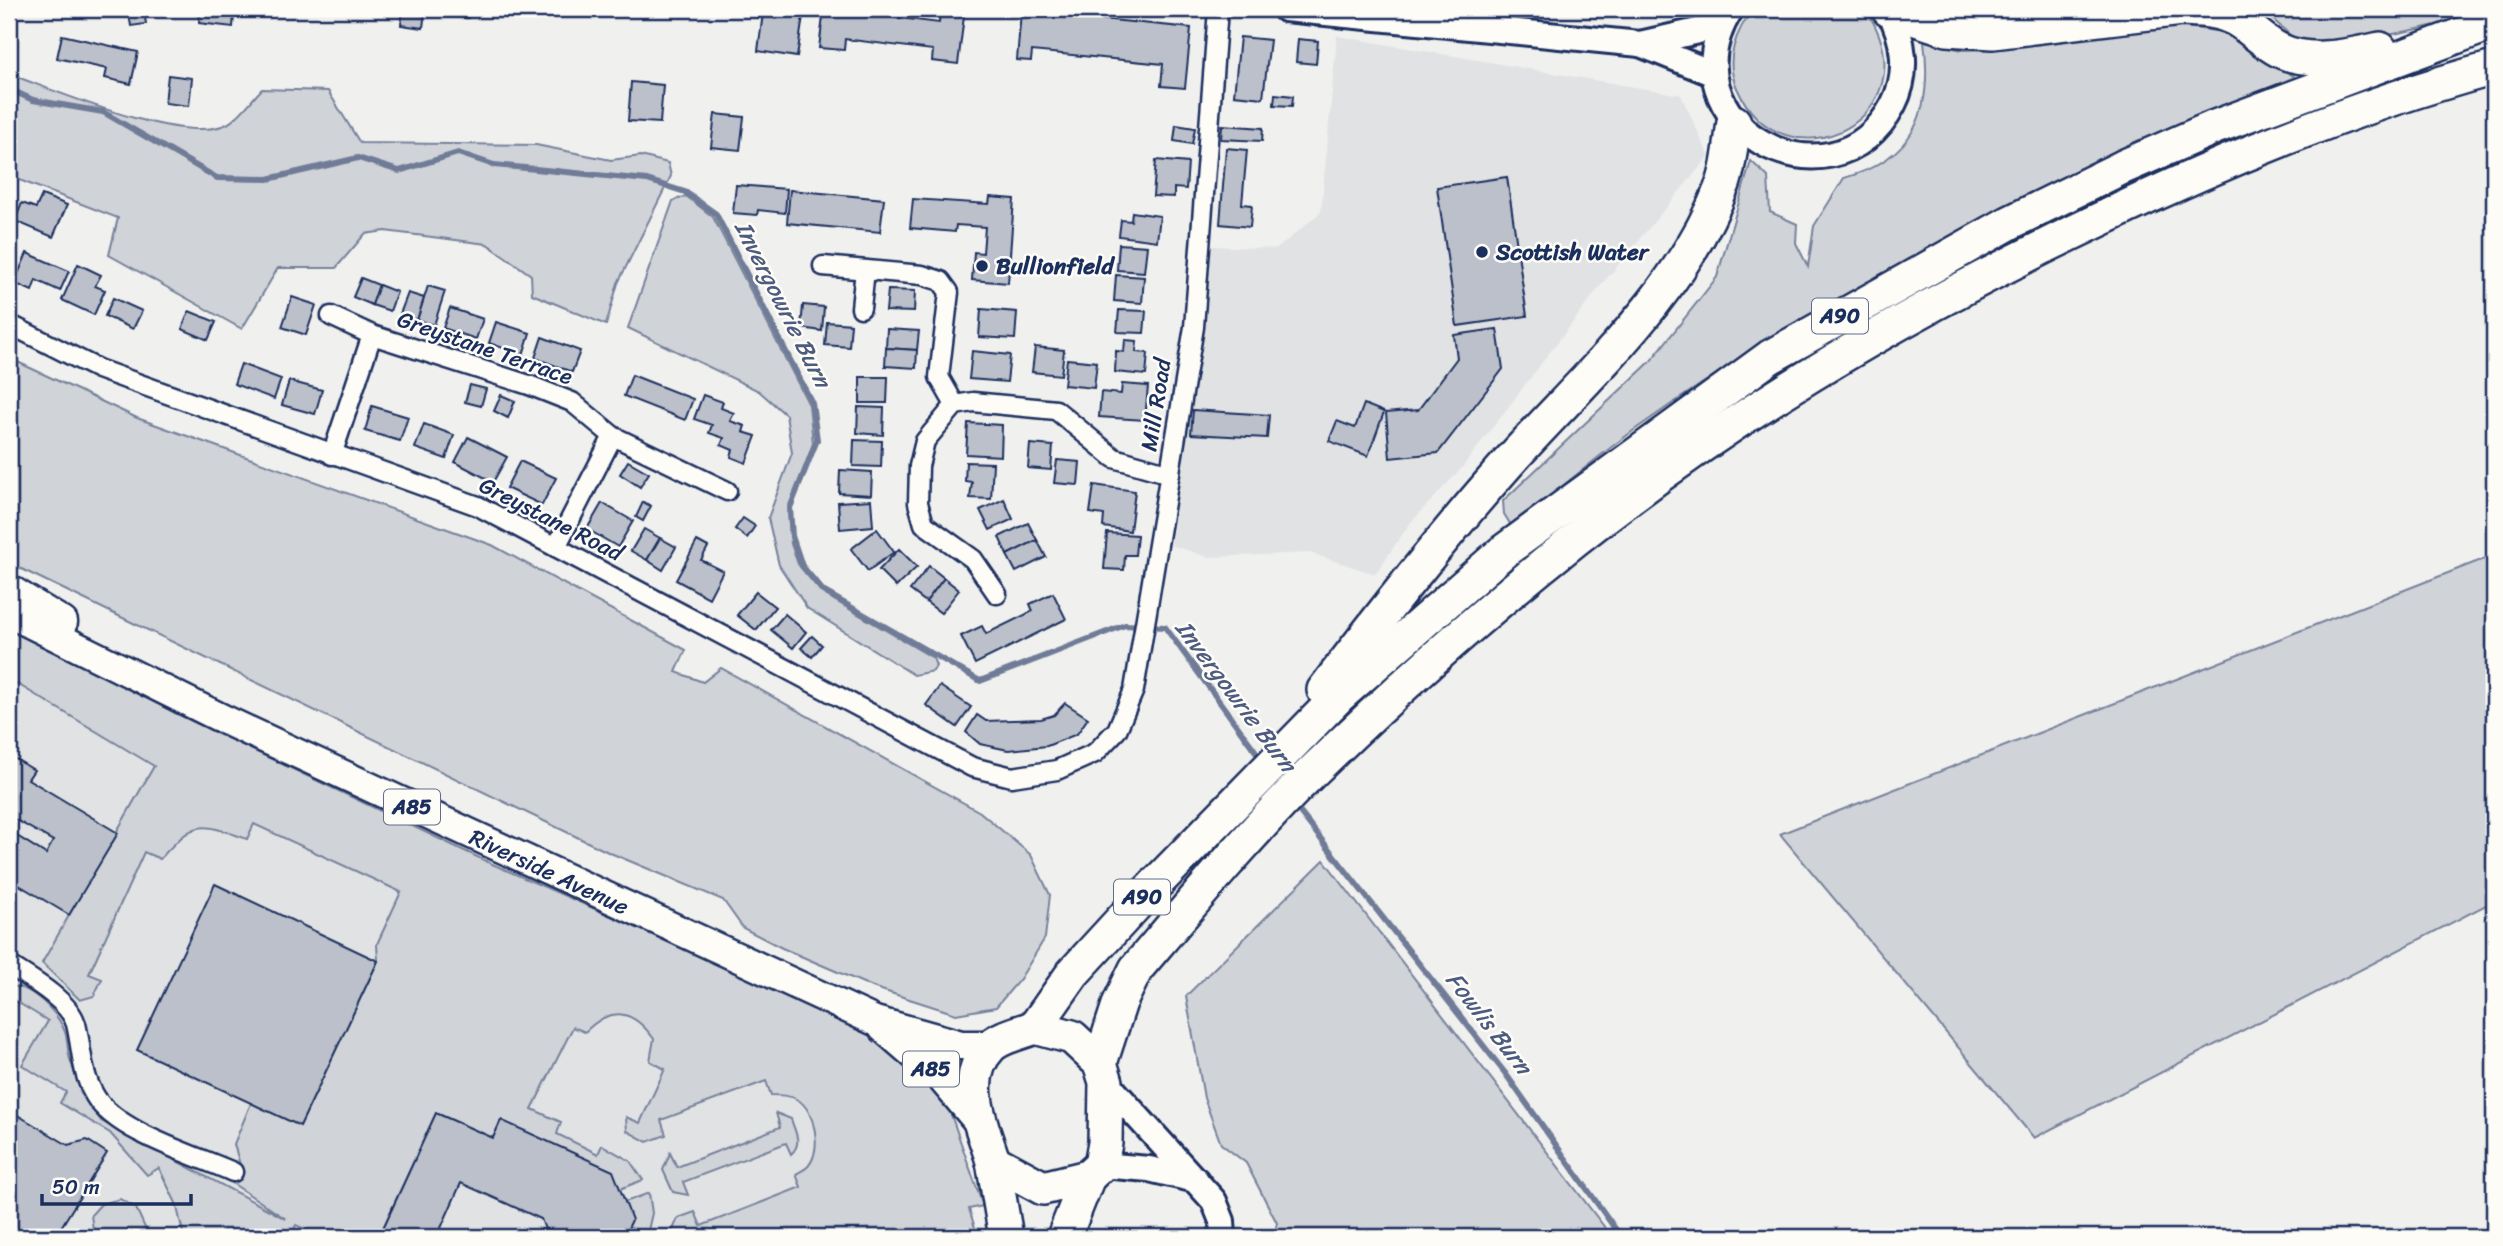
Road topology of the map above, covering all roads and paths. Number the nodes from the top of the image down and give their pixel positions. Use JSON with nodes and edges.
{"nodes":[{"id":1,"x":1218,"y":9,"type":"edge"},
{"id":2,"x":1285,"y":9,"type":"edge"},
{"id":3,"x":1888,"y":9,"type":"edge"},
{"id":4,"x":1726,"y":18,"type":"edge"},
{"id":5,"x":2488,"y":26,"type":"edge"},
{"id":6,"x":1640,"y":44,"type":"junction"},
{"id":7,"x":2492,"y":69,"type":"edge"},
{"id":8,"x":1714,"y":74,"type":"junction"},
{"id":9,"x":1734,"y":122,"type":"junction"},
{"id":10,"x":824,"y":266,"type":"dead end"},
{"id":11,"x":865,"y":270,"type":"junction"},
{"id":12,"x":861,"y":308,"type":"dead end"},
{"id":13,"x":331,"y":316,"type":"dead end"},
{"id":14,"x":9,"y":324,"type":"edge"},
{"id":15,"x":372,"y":335,"type":"junction"},
{"id":16,"x":955,"y":405,"type":"junction"},
{"id":17,"x":613,"y":436,"type":"junction"},
{"id":18,"x":332,"y":455,"type":"junction"},
{"id":19,"x":1170,"y":474,"type":"junction"},
{"id":20,"x":727,"y":491,"type":"dead end"},
{"id":21,"x":556,"y":547,"type":"junction"},
{"id":22,"x":9,"y":589,"type":"edge"},
{"id":23,"x":997,"y":594,"type":"dead end"},
{"id":24,"x":9,"y":613,"type":"edge"},
{"id":25,"x":225,"y":720,"type":"junction"},
{"id":26,"x":1284,"y":748,"type":"junction"},
{"id":27,"x":1057,"y":770,"type":"joint"},
{"id":28,"x":9,"y":965,"type":"edge"},
{"id":29,"x":875,"y":1021,"type":"junction"},
{"id":30,"x":1035,"y":1027,"type":"junction"},
{"id":31,"x":991,"y":1045,"type":"junction"},
{"id":32,"x":1103,"y":1073,"type":"junction"},
{"id":33,"x":980,"y":1124,"type":"junction"},
{"id":34,"x":993,"y":1161,"type":"junction"},
{"id":35,"x":1095,"y":1171,"type":"junction"},
{"id":36,"x":233,"y":1172,"type":"dead end"},
{"id":37,"x":1196,"y":1180,"type":"junction"},
{"id":38,"x":1006,"y":1237,"type":"edge"},
{"id":39,"x":1064,"y":1237,"type":"edge"},
{"id":40,"x":1223,"y":1237,"type":"edge"}],
"edges":[{"from":1,"to":19,"type":"street","name":"Mill Road"},
{"from":2,"to":6,"type":"street"},
{"from":3,"to":5,"type":"highway"},
{"from":3,"to":9,"type":"street"},
{"from":4,"to":6,"type":"street"},
{"from":4,"to":8,"type":"street"},
{"from":5,"to":26,"type":"highway","number":"A90"},
{"from":6,"to":8,"type":"street"},
{"from":7,"to":32,"type":"highway","number":"A90"},
{"from":8,"to":9,"type":"street"},
{"from":9,"to":26,"type":"highway"},
{"from":10,"to":11,"type":"street"},
{"from":11,"to":12,"type":"street"},
{"from":11,"to":16,"type":"street"},
{"from":13,"to":15,"type":"street","name":"Greystane Terrace"},
{"from":14,"to":18,"type":"street","name":"Greystane Road"},
{"from":15,"to":17,"type":"street","name":"Greystane Terrace"},
{"from":15,"to":18,"type":"street","name":"Greystane Terrace"},
{"from":16,"to":19,"type":"street"},
{"from":16,"to":23,"type":"street"},
{"from":17,"to":20,"type":"street","name":"Greystane Terrace"},
{"from":17,"to":21,"type":"street"},
{"from":18,"to":21,"type":"street","name":"Greystane Road"},
{"from":19,"to":27,"type":"street","name":"Mill Road"},
{"from":21,"to":27,"type":"street","name":"Greystane Road"},
{"from":22,"to":25,"type":"main road","name":"Riverside Avenue","number":"A85"},
{"from":24,"to":25,"type":"main road","name":"Riverside Avenue","number":"A85"},
{"from":25,"to":29,"type":"main road","name":"Riverside Avenue","number":"A85"},
{"from":26,"to":30,"type":"highway","number":"A90"},
{"from":28,"to":36,"type":"street"},
{"from":29,"to":31,"type":"main road","name":"Riverside Avenue","number":"A85"},
{"from":29,"to":33,"type":"main road","name":"Riverside Avenue","number":"A85"},
{"from":30,"to":31,"type":"highway"},
{"from":30,"to":32,"type":"highway"},
{"from":31,"to":33,"type":"highway"},
{"from":32,"to":35,"type":"highway","number":"A90"},
{"from":32,"to":37,"type":"street"},
{"from":33,"to":34,"type":"highway"},
{"from":34,"to":35,"type":"highway"},
{"from":34,"to":38,"type":"highway"},
{"from":35,"to":37,"type":"street"},
{"from":35,"to":39,"type":"highway","number":"A90"},
{"from":37,"to":40,"type":"street"}]}
